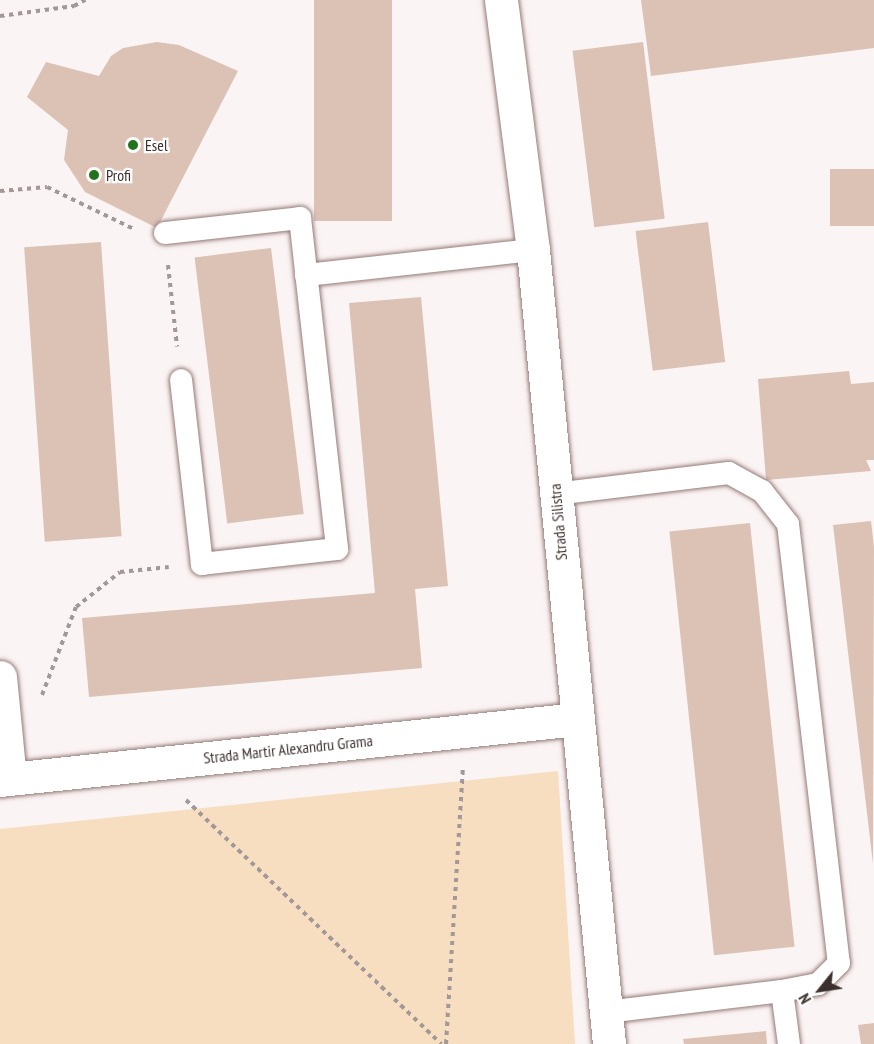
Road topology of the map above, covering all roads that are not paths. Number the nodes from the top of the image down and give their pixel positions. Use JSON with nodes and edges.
{"nodes":[{"id":1,"x":501,"y":0,"type":"edge"},
{"id":2,"x":165,"y":233,"type":"road end"},
{"id":3,"x":533,"y":250,"type":"junction"},
{"id":4,"x":306,"y":275,"type":"junction"},
{"id":5,"x":181,"y":380,"type":"road end"},
{"id":6,"x":555,"y":494,"type":"junction"},
{"id":7,"x":0,"y":677,"type":"edge"},
{"id":8,"x":577,"y":719,"type":"junction"},
{"id":9,"x":5,"y":780,"type":"edge"},
{"id":10,"x":782,"y":991,"type":"junction"},
{"id":11,"x":606,"y":1012,"type":"junction"},
{"id":12,"x":609,"y":1044,"type":"edge"},
{"id":13,"x":789,"y":1044,"type":"edge"}],
"edges":[{"from":1,"to":3,"type":"street","name":"Strada Silistra"},
{"from":2,"to":4,"type":"lane"},
{"from":3,"to":4,"type":"lane"},
{"from":3,"to":6,"type":"street","name":"Strada Silistra"},
{"from":4,"to":5,"type":"lane"},
{"from":6,"to":8,"type":"street","name":"Strada Silistra"},
{"from":6,"to":10,"type":"lane"},
{"from":7,"to":9,"type":"street"},
{"from":8,"to":9,"type":"street","name":"Strada Martir Alexandru Grama"},
{"from":8,"to":11,"type":"street","name":"Strada Silistra"},
{"from":10,"to":11,"type":"lane"},
{"from":10,"to":13,"type":"lane"},
{"from":11,"to":12,"type":"street","name":"Strada Silistra"}]}
